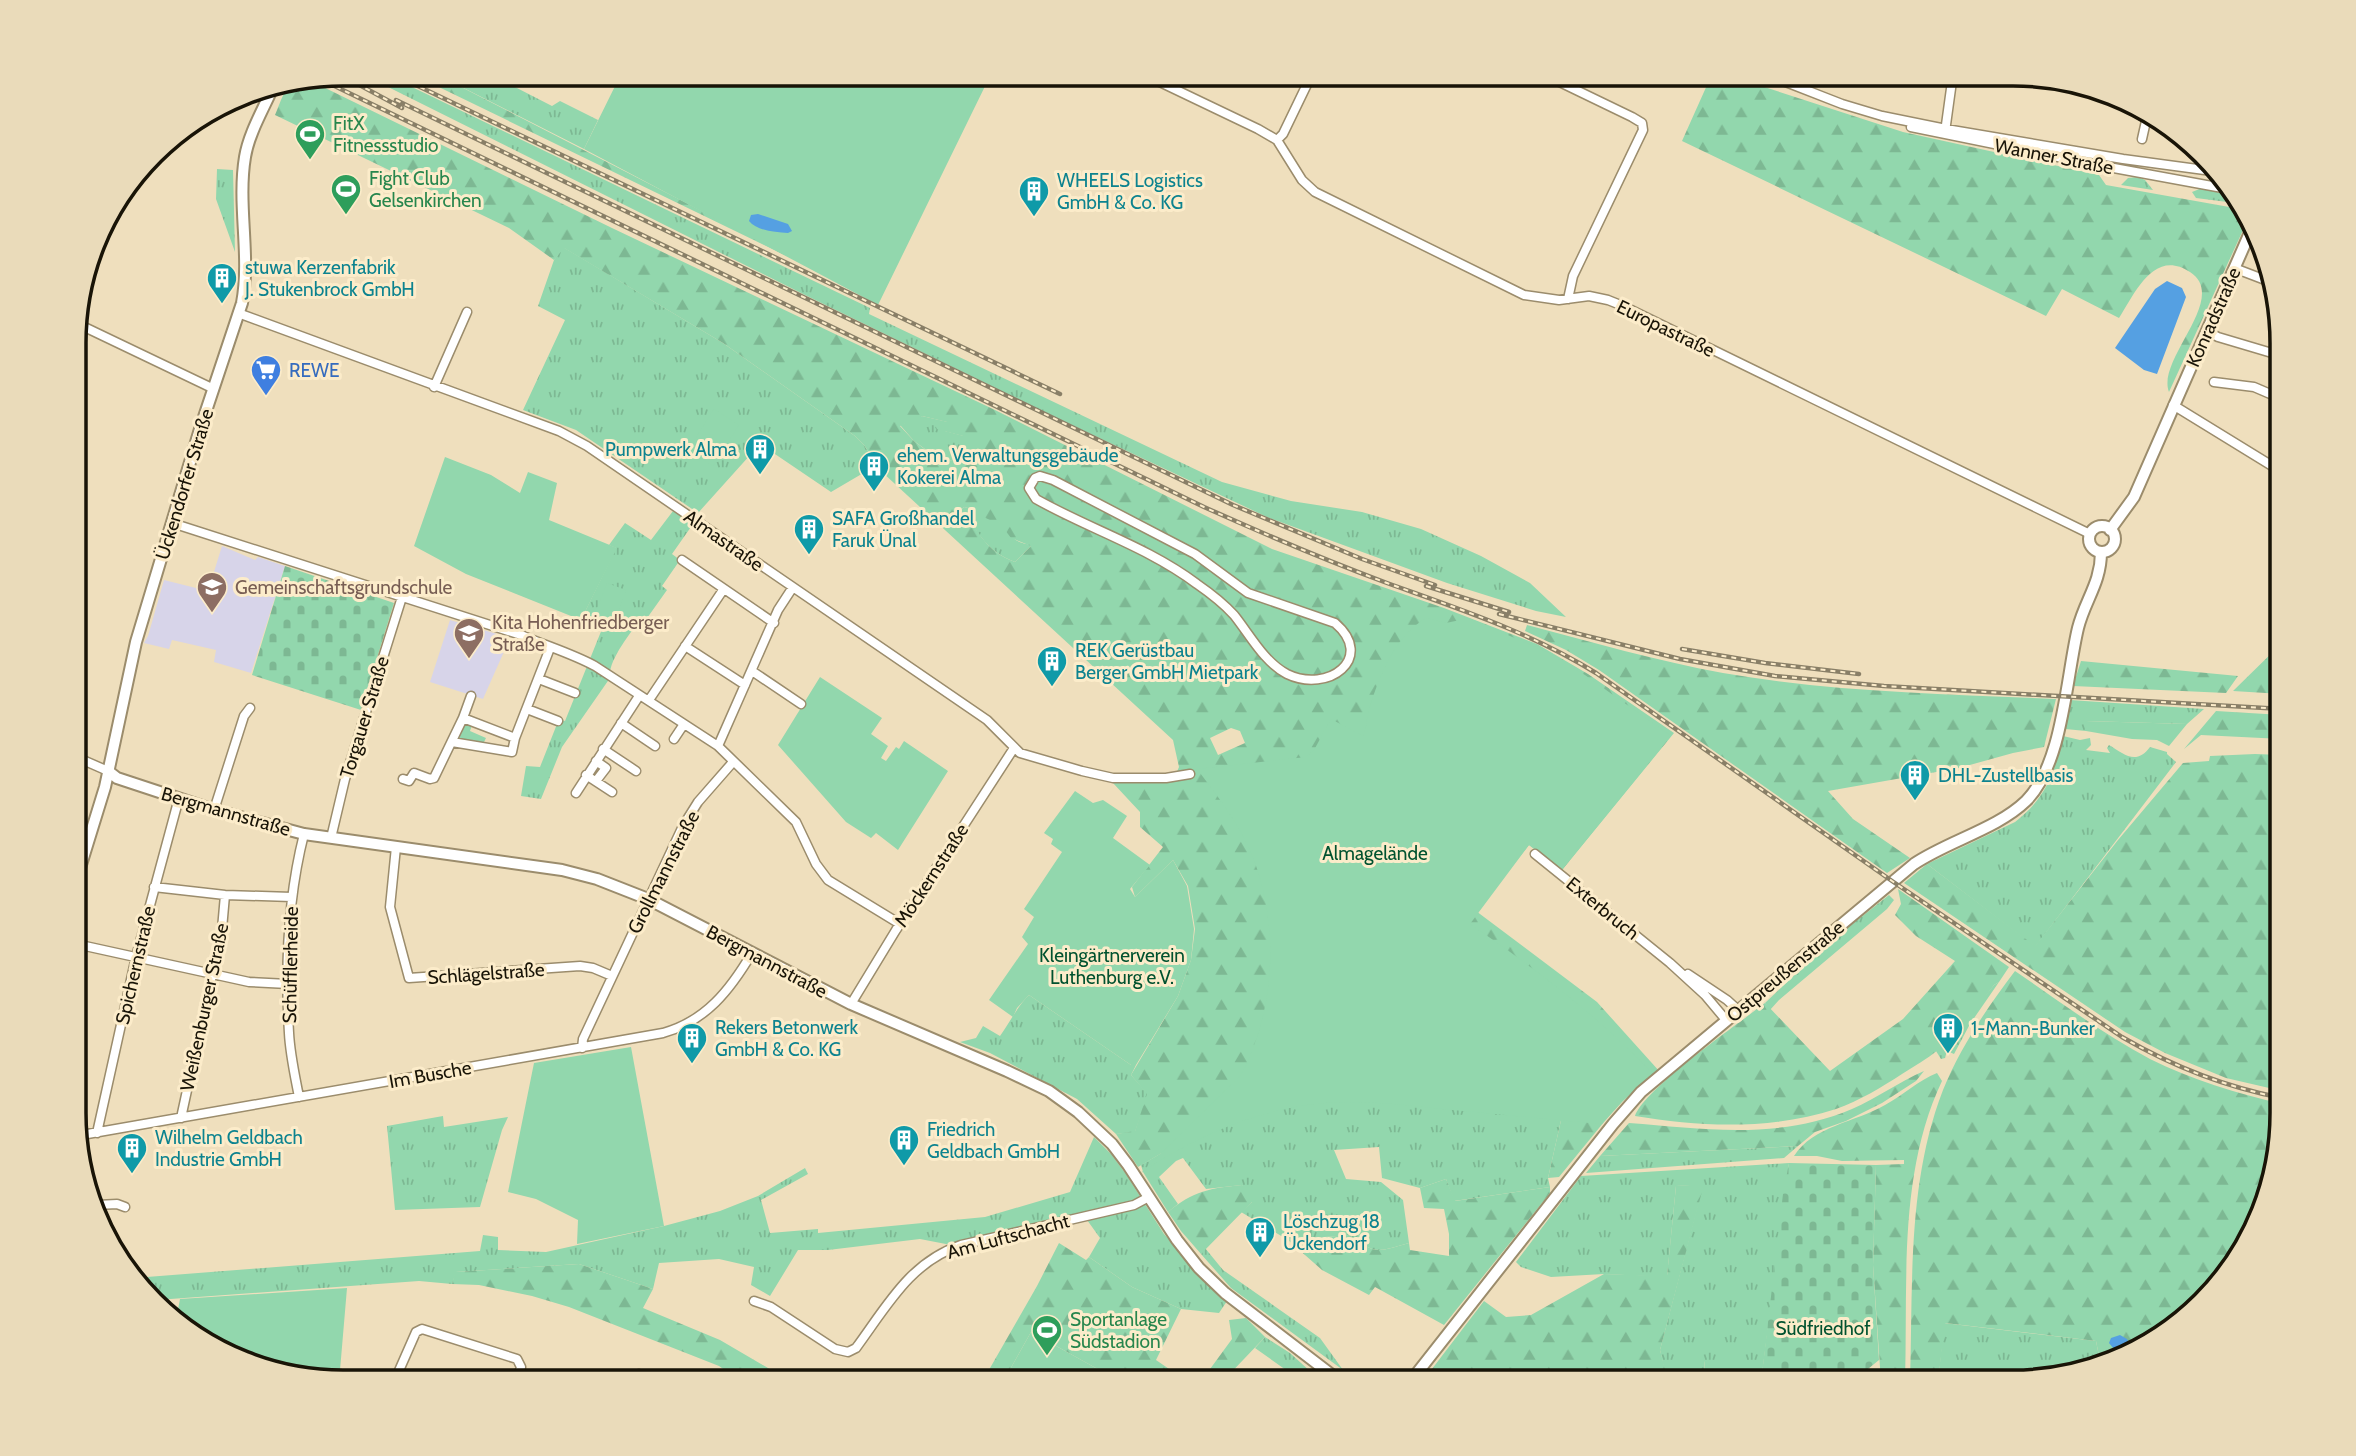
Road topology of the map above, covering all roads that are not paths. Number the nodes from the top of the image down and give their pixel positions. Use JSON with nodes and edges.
{"nodes":[{"id":1,"x":1168,"y":86,"type":"edge"},
{"id":2,"x":1306,"y":86,"type":"edge"},
{"id":3,"x":1568,"y":86,"type":"edge"},
{"id":4,"x":1796,"y":86,"type":"edge"},
{"id":5,"x":1951,"y":86,"type":"edge"},
{"id":6,"x":268,"y":97,"type":"edge"},
{"id":7,"x":2145,"y":122,"type":"edge"},
{"id":8,"x":1945,"y":132,"type":"junction"},
{"id":9,"x":2141,"y":139,"type":"dead end"},
{"id":10,"x":1277,"y":141,"type":"junction"},
{"id":11,"x":2203,"y":170,"type":"edge"},
{"id":12,"x":2218,"y":187,"type":"edge"},
{"id":13,"x":2248,"y":237,"type":"edge"},
{"id":14,"x":2234,"y":268,"type":"junction"},
{"id":15,"x":2262,"y":279,"type":"edge"},
{"id":16,"x":1568,"y":299,"type":"junction"},
{"id":17,"x":467,"y":312,"type":"dead end"},
{"id":18,"x":238,"y":313,"type":"junction"},
{"id":19,"x":86,"y":328,"type":"edge"},
{"id":20,"x":2206,"y":331,"type":"junction"},
{"id":21,"x":2270,"y":352,"type":"edge"},
{"id":22,"x":2214,"y":382,"type":"dead end"},
{"id":23,"x":434,"y":387,"type":"junction"},
{"id":24,"x":214,"y":389,"type":"junction"},
{"id":25,"x":2270,"y":394,"type":"edge"},
{"id":26,"x":2173,"y":405,"type":"junction"},
{"id":27,"x":2270,"y":465,"type":"edge"},
{"id":28,"x":1031,"y":493,"type":"joint"},
{"id":29,"x":172,"y":523,"type":"junction"},
{"id":30,"x":2110,"y":530,"type":"junction"},
{"id":31,"x":2090,"y":534,"type":"junction"},
{"id":32,"x":2101,"y":552,"type":"junction"},
{"id":33,"x":682,"y":560,"type":"dead end"},
{"id":34,"x":793,"y":587,"type":"junction"},
{"id":35,"x":723,"y":590,"type":"junction"},
{"id":36,"x":402,"y":597,"type":"junction"},
{"id":37,"x":774,"y":623,"type":"junction"},
{"id":38,"x":685,"y":646,"type":"junction"},
{"id":39,"x":550,"y":648,"type":"junction"},
{"id":40,"x":752,"y":671,"type":"junction"},
{"id":41,"x":538,"y":679,"type":"junction"},
{"id":42,"x":746,"y":685,"type":"junction"},
{"id":43,"x":575,"y":693,"type":"dead end"},
{"id":44,"x":471,"y":696,"type":"dead end"},
{"id":45,"x":639,"y":696,"type":"junction"},
{"id":46,"x":649,"y":700,"type":"junction"},
{"id":47,"x":801,"y":704,"type":"dead end"},
{"id":48,"x":250,"y":708,"type":"dead end"},
{"id":49,"x":527,"y":709,"type":"junction"},
{"id":50,"x":463,"y":718,"type":"junction"},
{"id":51,"x":558,"y":721,"type":"dead end"},
{"id":52,"x":621,"y":723,"type":"junction"},
{"id":53,"x":684,"y":724,"type":"junction"},
{"id":54,"x":515,"y":738,"type":"junction"},
{"id":55,"x":674,"y":739,"type":"dead end"},
{"id":56,"x":452,"y":741,"type":"junction"},
{"id":57,"x":655,"y":746,"type":"dead end"},
{"id":58,"x":718,"y":746,"type":"junction"},
{"id":59,"x":1014,"y":748,"type":"junction"},
{"id":60,"x":603,"y":749,"type":"junction"},
{"id":61,"x":86,"y":761,"type":"edge"},
{"id":62,"x":596,"y":761,"type":"junction"},
{"id":63,"x":733,"y":762,"type":"junction"},
{"id":64,"x":108,"y":771,"type":"junction"},
{"id":65,"x":636,"y":771,"type":"dead end"},
{"id":66,"x":1190,"y":774,"type":"dead end"},
{"id":67,"x":586,"y":775,"type":"junction"},
{"id":68,"x":403,"y":779,"type":"dead end"},
{"id":69,"x":596,"y":782,"type":"junction"},
{"id":70,"x":612,"y":792,"type":"dead end"},
{"id":71,"x":576,"y":793,"type":"dead end"},
{"id":72,"x":179,"y":798,"type":"junction"},
{"id":73,"x":214,"y":810,"type":"junction"},
{"id":74,"x":304,"y":834,"type":"junction"},
{"id":75,"x":331,"y":838,"type":"junction"},
{"id":76,"x":86,"y":847,"type":"edge"},
{"id":77,"x":396,"y":847,"type":"junction"},
{"id":78,"x":1535,"y":854,"type":"dead end"},
{"id":79,"x":154,"y":887,"type":"junction"},
{"id":80,"x":225,"y":895,"type":"junction"},
{"id":81,"x":292,"y":897,"type":"junction"},
{"id":82,"x":648,"y":900,"type":"junction"},
{"id":83,"x":900,"y":924,"type":"junction"},
{"id":84,"x":86,"y":946,"type":"edge"},
{"id":85,"x":752,"y":953,"type":"junction"},
{"id":86,"x":136,"y":957,"type":"junction"},
{"id":87,"x":1670,"y":963,"type":"junction"},
{"id":88,"x":212,"y":974,"type":"junction"},
{"id":89,"x":612,"y":976,"type":"junction"},
{"id":90,"x":288,"y":984,"type":"junction"},
{"id":91,"x":850,"y":1004,"type":"junction"},
{"id":92,"x":1738,"y":1010,"type":"junction"},
{"id":93,"x":1726,"y":1020,"type":"junction"},
{"id":94,"x":582,"y":1048,"type":"junction"},
{"id":95,"x":299,"y":1097,"type":"junction"},
{"id":96,"x":181,"y":1118,"type":"junction"},
{"id":97,"x":97,"y":1133,"type":"junction"},
{"id":98,"x":87,"y":1134,"type":"edge"},
{"id":99,"x":1149,"y":1197,"type":"junction"},
{"id":100,"x":102,"y":1205,"type":"edge"},
{"id":101,"x":125,"y":1207,"type":"dead end"},
{"id":102,"x":754,"y":1301,"type":"dead end"},
{"id":103,"x":399,"y":1370,"type":"edge"},
{"id":104,"x":521,"y":1370,"type":"edge"},
{"id":105,"x":1326,"y":1370,"type":"edge"},
{"id":106,"x":1420,"y":1370,"type":"edge"}],
"edges":[{"from":1,"to":10,"type":"street","name":"Europastraße"},
{"from":2,"to":10,"type":"street"},
{"from":3,"to":16,"type":"street"},
{"from":4,"to":8,"type":"street","name":"Wanner Straße"},
{"from":5,"to":8,"type":"street"},
{"from":6,"to":18,"type":"street","name":"Ückendorfer Straße"},
{"from":7,"to":9,"type":"street"},
{"from":8,"to":11,"type":"street","name":"Wanner Straße"},
{"from":8,"to":12,"type":"street","name":"Wanner Straße"},
{"from":10,"to":16,"type":"street","name":"Europastraße"},
{"from":13,"to":14,"type":"street","name":"Konradstraße"},
{"from":14,"to":15,"type":"street"},
{"from":14,"to":20,"type":"street","name":"Konradstraße"},
{"from":16,"to":31,"type":"street","name":"Europastraße"},
{"from":17,"to":23,"type":"street"},
{"from":18,"to":23,"type":"street","name":"Almastraße"},
{"from":18,"to":24,"type":"street","name":"Ückendorfer Straße"},
{"from":19,"to":24,"type":"street"},
{"from":20,"to":21,"type":"street"},
{"from":20,"to":26,"type":"street","name":"Konradstraße"},
{"from":22,"to":25,"type":"street"},
{"from":23,"to":34,"type":"street","name":"Almastraße"},
{"from":24,"to":29,"type":"street","name":"Ückendorfer Straße"},
{"from":26,"to":27,"type":"street"},
{"from":26,"to":30,"type":"street"},
{"from":28,"to":28,"type":"street"},
{"from":29,"to":36,"type":"street"},
{"from":29,"to":64,"type":"street","name":"Ückendorfer Straße"},
{"from":30,"to":31,"type":"street"},
{"from":30,"to":32,"type":"street"},
{"from":31,"to":32,"type":"street"},
{"from":32,"to":92,"type":"street","name":"Ostpreußenstraße"},
{"from":33,"to":35,"type":"street"},
{"from":34,"to":37,"type":"street"},
{"from":34,"to":59,"type":"street","name":"Almastraße"},
{"from":35,"to":37,"type":"street"},
{"from":35,"to":38,"type":"street"},
{"from":36,"to":39,"type":"street"},
{"from":36,"to":75,"type":"street","name":"Torgauer Straße"},
{"from":37,"to":40,"type":"street"},
{"from":38,"to":42,"type":"street"},
{"from":38,"to":46,"type":"street"},
{"from":39,"to":41,"type":"street"},
{"from":39,"to":45,"type":"street"},
{"from":40,"to":42,"type":"street"},
{"from":40,"to":47,"type":"street"},
{"from":41,"to":43,"type":"street"},
{"from":41,"to":49,"type":"street"},
{"from":42,"to":58,"type":"street"},
{"from":44,"to":50,"type":"street"},
{"from":45,"to":46,"type":"street"},
{"from":45,"to":52,"type":"street"},
{"from":46,"to":53,"type":"street"},
{"from":48,"to":73,"type":"street"},
{"from":49,"to":51,"type":"street"},
{"from":49,"to":54,"type":"street"},
{"from":50,"to":54,"type":"street"},
{"from":50,"to":56,"type":"street"},
{"from":52,"to":57,"type":"street"},
{"from":52,"to":60,"type":"street"},
{"from":53,"to":55,"type":"street"},
{"from":53,"to":58,"type":"street"},
{"from":54,"to":56,"type":"street"},
{"from":56,"to":68,"type":"street"},
{"from":58,"to":63,"type":"street"},
{"from":59,"to":66,"type":"street","name":"Almastraße"},
{"from":59,"to":83,"type":"street","name":"Möckernstraße"},
{"from":60,"to":62,"type":"street"},
{"from":60,"to":65,"type":"street"},
{"from":61,"to":64,"type":"street","name":"Bergmannstraße"},
{"from":62,"to":67,"type":"street"},
{"from":62,"to":69,"type":"street"},
{"from":63,"to":82,"type":"street","name":"Grollmannstraße"},
{"from":63,"to":83,"type":"street"},
{"from":64,"to":72,"type":"street","name":"Bergmannstraße"},
{"from":64,"to":76,"type":"street","name":"Ückendorfer Straße"},
{"from":67,"to":69,"type":"street"},
{"from":67,"to":71,"type":"street"},
{"from":69,"to":70,"type":"street"},
{"from":72,"to":73,"type":"street","name":"Bergmannstraße"},
{"from":72,"to":79,"type":"street","name":"Spichernstraße"},
{"from":73,"to":74,"type":"street","name":"Bergmannstraße"},
{"from":74,"to":75,"type":"street","name":"Bergmannstraße"},
{"from":74,"to":81,"type":"street","name":"Schüfflerheide"},
{"from":75,"to":77,"type":"street","name":"Bergmannstraße"},
{"from":77,"to":82,"type":"street","name":"Bergmannstraße"},
{"from":77,"to":89,"type":"street","name":"Schlägelstraße"},
{"from":78,"to":87,"type":"street","name":"Exterbruch"},
{"from":79,"to":80,"type":"street"},
{"from":79,"to":86,"type":"street","name":"Spichernstraße"},
{"from":80,"to":81,"type":"street"},
{"from":80,"to":88,"type":"street","name":"Weißenburger Straße"},
{"from":81,"to":90,"type":"street","name":"Schüfflerheide"},
{"from":82,"to":85,"type":"street","name":"Bergmannstraße"},
{"from":82,"to":89,"type":"street","name":"Grollmannstraße"},
{"from":83,"to":91,"type":"street","name":"Möckernstraße"},
{"from":84,"to":86,"type":"street"},
{"from":85,"to":91,"type":"street","name":"Bergmannstraße"},
{"from":85,"to":94,"type":"street","name":"Im Busche"},
{"from":86,"to":88,"type":"street"},
{"from":86,"to":97,"type":"street","name":"Spichernstraße"},
{"from":87,"to":92,"type":"street","name":"Exterbruch"},
{"from":87,"to":93,"type":"street","name":"Exterbruch"},
{"from":88,"to":90,"type":"street"},
{"from":88,"to":96,"type":"street","name":"Weißenburger Straße"},
{"from":89,"to":94,"type":"street","name":"Grollmannstraße"},
{"from":90,"to":95,"type":"street","name":"Schüfflerheide"},
{"from":91,"to":99,"type":"street","name":"Bergmannstraße"},
{"from":92,"to":93,"type":"street","name":"Ostpreußenstraße"},
{"from":93,"to":106,"type":"street","name":"Ostpreußenstraße"},
{"from":94,"to":95,"type":"street","name":"Im Busche"},
{"from":95,"to":96,"type":"street","name":"Im Busche"},
{"from":96,"to":97,"type":"street","name":"Im Busche"},
{"from":97,"to":98,"type":"street","name":"Im Busche"},
{"from":99,"to":102,"type":"street","name":"Am Luftschacht"},
{"from":99,"to":105,"type":"street","name":"Bergmannstraße"},
{"from":100,"to":101,"type":"street"},
{"from":103,"to":104,"type":"street"}]}
